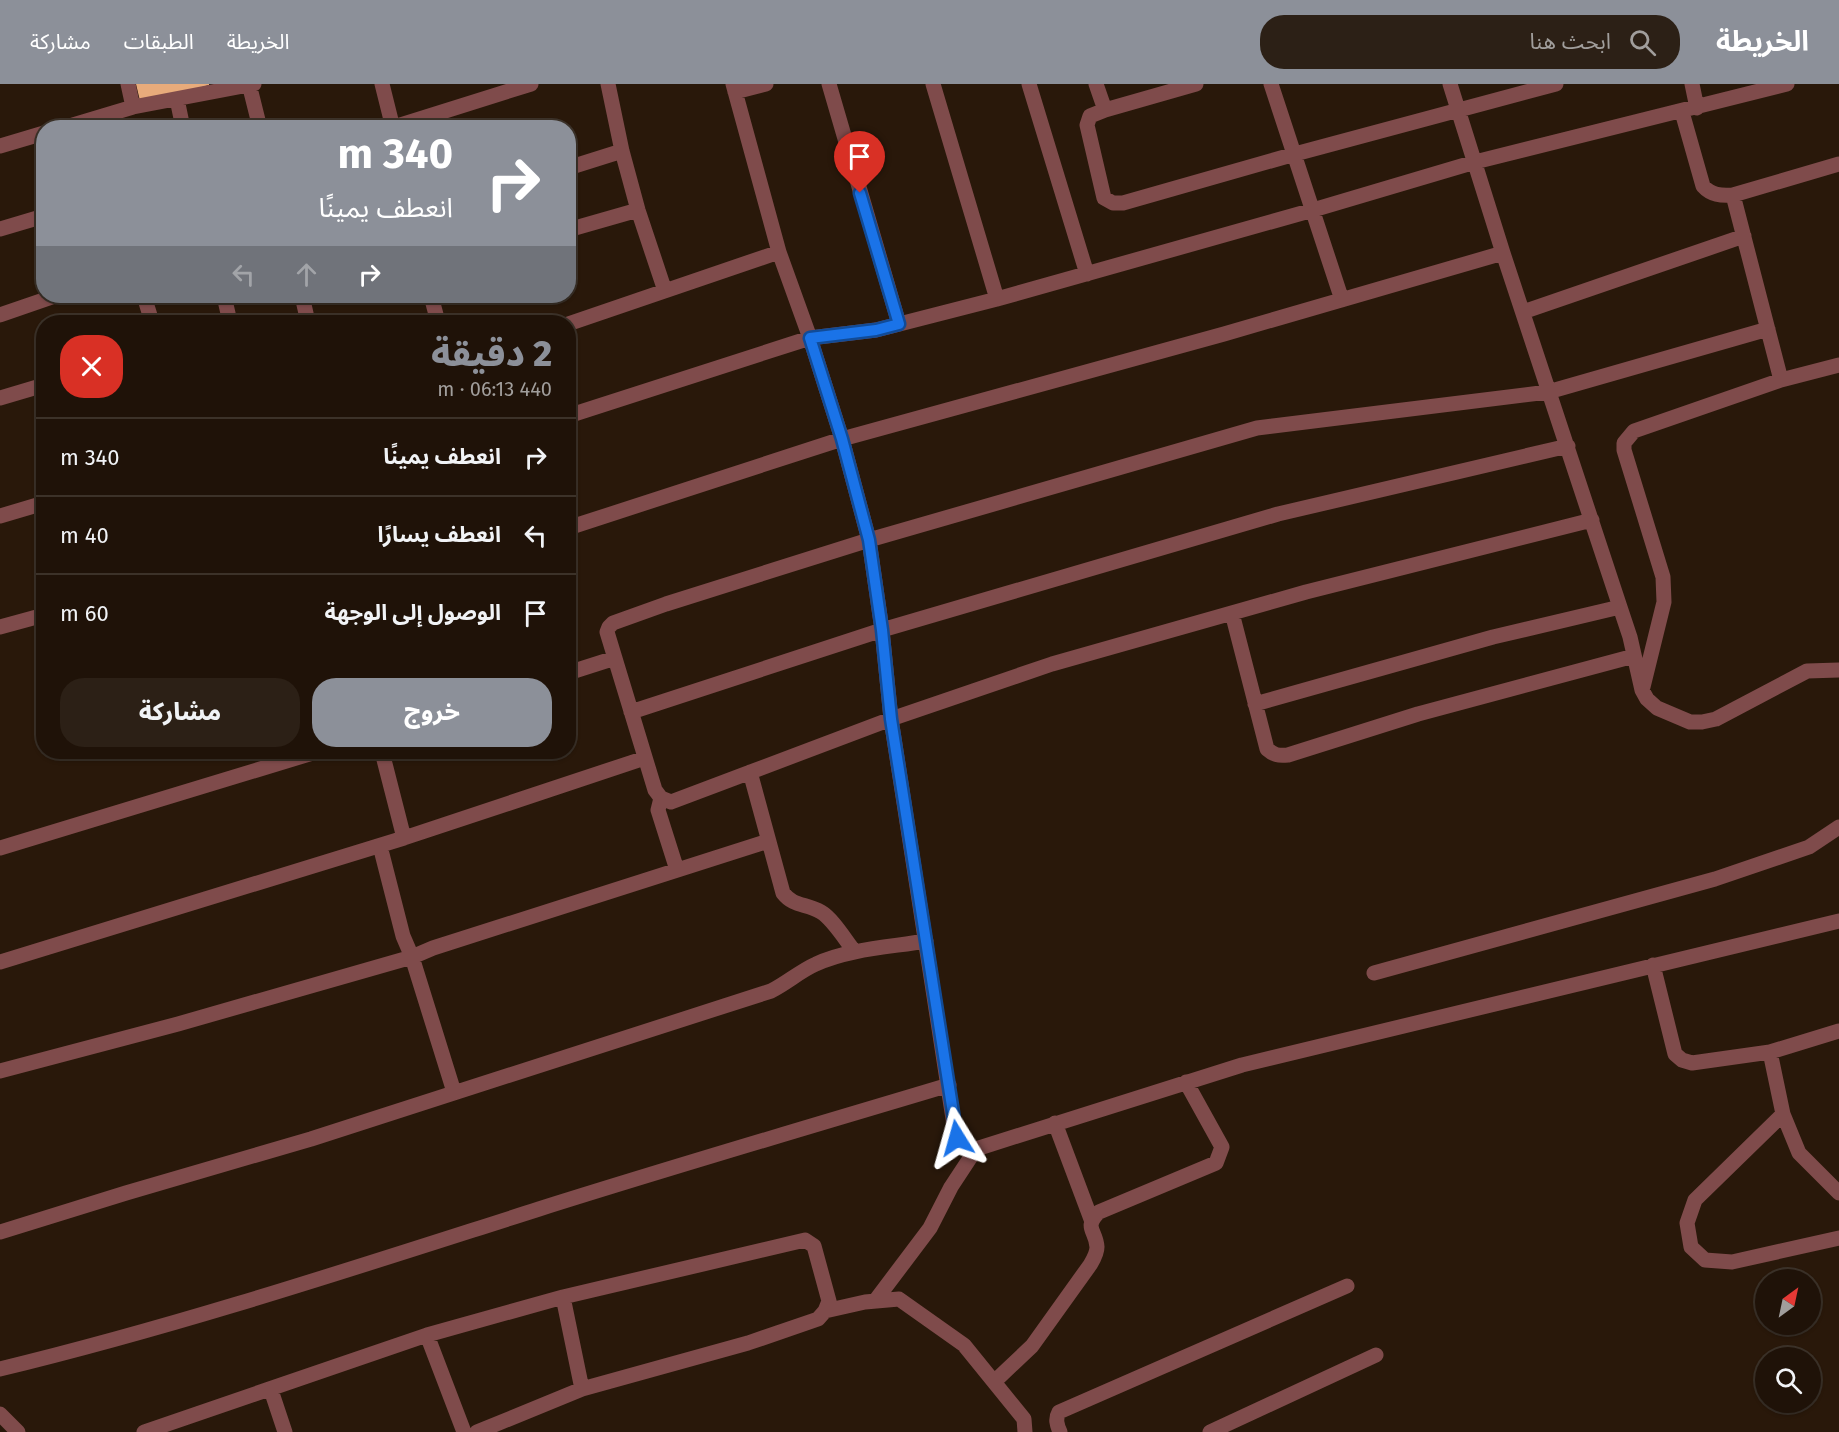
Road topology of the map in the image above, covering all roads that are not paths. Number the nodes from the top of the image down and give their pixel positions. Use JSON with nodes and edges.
{"nodes":[{"id":1,"x":128,"y":84,"type":"edge"},
{"id":2,"x":382,"y":84,"type":"edge"},
{"id":3,"x":531,"y":84,"type":"edge"},
{"id":4,"x":608,"y":84,"type":"edge"},
{"id":5,"x":766,"y":84,"type":"edge"},
{"id":6,"x":829,"y":84,"type":"edge"},
{"id":7,"x":933,"y":84,"type":"edge"},
{"id":8,"x":1029,"y":84,"type":"edge"},
{"id":9,"x":1096,"y":84,"type":"edge"},
{"id":10,"x":1197,"y":84,"type":"edge"},
{"id":11,"x":1271,"y":84,"type":"edge"},
{"id":12,"x":1450,"y":84,"type":"edge"},
{"id":13,"x":1556,"y":84,"type":"edge"},
{"id":14,"x":1692,"y":84,"type":"edge"},
{"id":15,"x":1787,"y":84,"type":"edge"},
{"id":16,"x":251,"y":85,"type":"edge"},
{"id":17,"x":734,"y":88,"type":"edge"},
{"id":18,"x":177,"y":99,"type":"junction"},
{"id":19,"x":134,"y":106,"type":"junction"},
{"id":20,"x":1106,"y":110,"type":"junction"},
{"id":21,"x":1690,"y":110,"type":"junction"},
{"id":22,"x":1459,"y":111,"type":"junction"},
{"id":23,"x":104,"y":120,"type":"edge"},
{"id":24,"x":181,"y":120,"type":"edge"},
{"id":25,"x":258,"y":120,"type":"edge"},
{"id":26,"x":390,"y":120,"type":"edge"},
{"id":27,"x":415,"y":120,"type":"edge"},
{"id":28,"x":36,"y":135,"type":"edge"},
{"id":29,"x":0,"y":146,"type":"edge"},
{"id":30,"x":622,"y":151,"type":"junction"},
{"id":31,"x":1294,"y":154,"type":"junction"},
{"id":32,"x":1475,"y":162,"type":"junction"},
{"id":33,"x":1839,"y":164,"type":"edge"},
{"id":34,"x":576,"y":165,"type":"edge"},
{"id":35,"x":1732,"y":195,"type":"junction"},
{"id":36,"x":638,"y":210,"type":"junction"},
{"id":37,"x":1313,"y":210,"type":"junction"},
{"id":38,"x":36,"y":219,"type":"edge"},
{"id":39,"x":576,"y":228,"type":"edge"},
{"id":40,"x":0,"y":230,"type":"edge"},
{"id":41,"x":1744,"y":236,"type":"junction"},
{"id":42,"x":779,"y":252,"type":"junction"},
{"id":43,"x":1503,"y":253,"type":"junction"},
{"id":44,"x":1087,"y":274,"type":"junction"},
{"id":45,"x":665,"y":291,"type":"junction"},
{"id":46,"x":997,"y":299,"type":"junction"},
{"id":47,"x":1342,"y":300,"type":"junction"},
{"id":48,"x":36,"y":303,"type":"edge"},
{"id":49,"x":1523,"y":312,"type":"junction"},
{"id":50,"x":0,"y":315,"type":"edge"},
{"id":51,"x":576,"y":321,"type":"edge"},
{"id":52,"x":899,"y":324,"type":"junction"},
{"id":53,"x":1768,"y":329,"type":"junction"},
{"id":54,"x":810,"y":338,"type":"junction"},
{"id":55,"x":1839,"y":365,"type":"edge"},
{"id":56,"x":1781,"y":380,"type":"junction"},
{"id":57,"x":36,"y":388,"type":"edge"},
{"id":58,"x":1548,"y":392,"type":"junction"},
{"id":59,"x":0,"y":398,"type":"edge"},
{"id":60,"x":576,"y":413,"type":"edge"},
{"id":61,"x":842,"y":439,"type":"junction"},
{"id":62,"x":1568,"y":446,"type":"junction"},
{"id":63,"x":36,"y":505,"type":"edge"},
{"id":64,"x":0,"y":516,"type":"edge"},
{"id":65,"x":1592,"y":520,"type":"junction"},
{"id":66,"x":576,"y":525,"type":"edge"},
{"id":67,"x":869,"y":540,"type":"junction"},
{"id":68,"x":1620,"y":608,"type":"junction"},
{"id":69,"x":1232,"y":613,"type":"junction"},
{"id":70,"x":36,"y":617,"type":"edge"},
{"id":71,"x":0,"y":627,"type":"edge"},
{"id":72,"x":882,"y":630,"type":"junction"},
{"id":73,"x":1634,"y":656,"type":"junction"},
{"id":74,"x":615,"y":658,"type":"junction"},
{"id":75,"x":576,"y":670,"type":"edge"},
{"id":76,"x":1839,"y":670,"type":"edge"},
{"id":77,"x":1642,"y":690,"type":"junction"},
{"id":78,"x":1255,"y":704,"type":"junction"},
{"id":79,"x":631,"y":712,"type":"junction"},
{"id":80,"x":891,"y":719,"type":"junction"},
{"id":81,"x":645,"y":758,"type":"junction"},
{"id":82,"x":293,"y":759,"type":"edge"},
{"id":83,"x":384,"y":759,"type":"edge"},
{"id":84,"x":750,"y":772,"type":"junction"},
{"id":85,"x":661,"y":798,"type":"junction"},
{"id":86,"x":1839,"y":827,"type":"edge"},
{"id":87,"x":404,"y":838,"type":"junction"},
{"id":88,"x":768,"y":842,"type":"junction"},
{"id":89,"x":380,"y":846,"type":"junction"},
{"id":90,"x":0,"y":848,"type":"edge"},
{"id":91,"x":677,"y":870,"type":"junction"},
{"id":92,"x":1839,"y":921,"type":"edge"},
{"id":93,"x":926,"y":941,"type":"junction"},
{"id":94,"x":855,"y":952,"type":"junction"},
{"id":95,"x":412,"y":957,"type":"junction"},
{"id":96,"x":0,"y":962,"type":"edge"},
{"id":97,"x":1653,"y":965,"type":"junction"},
{"id":98,"x":1374,"y":973,"type":"dead end"},
{"id":99,"x":1839,"y":1030,"type":"edge"},
{"id":100,"x":1770,"y":1052,"type":"junction"},
{"id":101,"x":0,"y":1071,"type":"edge"},
{"id":102,"x":1186,"y":1082,"type":"junction"},
{"id":103,"x":949,"y":1085,"type":"junction"},
{"id":104,"x":454,"y":1092,"type":"junction"},
{"id":105,"x":1783,"y":1114,"type":"junction"},
{"id":106,"x":1055,"y":1123,"type":"junction"},
{"id":107,"x":976,"y":1149,"type":"junction"},
{"id":108,"x":1839,"y":1193,"type":"edge"},
{"id":109,"x":1091,"y":1220,"type":"junction"},
{"id":110,"x":0,"y":1232,"type":"edge"},
{"id":111,"x":1839,"y":1238,"type":"edge"},
{"id":112,"x":1347,"y":1286,"type":"dead end"},
{"id":113,"x":562,"y":1297,"type":"junction"},
{"id":114,"x":875,"y":1301,"type":"junction"},
{"id":115,"x":825,"y":1311,"type":"junction"},
{"id":116,"x":427,"y":1335,"type":"junction"},
{"id":117,"x":1376,"y":1355,"type":"dead end"},
{"id":118,"x":0,"y":1369,"type":"edge"},
{"id":119,"x":994,"y":1382,"type":"junction"},
{"id":120,"x":582,"y":1389,"type":"junction"},
{"id":121,"x":271,"y":1390,"type":"junction"},
{"id":122,"x":0,"y":1414,"type":"edge"},
{"id":123,"x":18,"y":1432,"type":"edge"},
{"id":124,"x":144,"y":1432,"type":"edge"},
{"id":125,"x":285,"y":1432,"type":"edge"},
{"id":126,"x":464,"y":1432,"type":"edge"},
{"id":127,"x":477,"y":1432,"type":"edge"},
{"id":128,"x":1025,"y":1432,"type":"edge"},
{"id":129,"x":1060,"y":1432,"type":"edge"},
{"id":130,"x":1210,"y":1432,"type":"edge"}],
"edges":[{"from":1,"to":19,"type":"street"},
{"from":2,"to":26,"type":"street"},
{"from":3,"to":27,"type":"street"},
{"from":4,"to":30,"type":"street"},
{"from":5,"to":17,"type":"street"},
{"from":6,"to":52,"type":"street"},
{"from":7,"to":46,"type":"street"},
{"from":8,"to":44,"type":"street"},
{"from":9,"to":20,"type":"street"},
{"from":10,"to":20,"type":"street"},
{"from":11,"to":31,"type":"street"},
{"from":12,"to":22,"type":"street"},
{"from":13,"to":22,"type":"street"},
{"from":14,"to":21,"type":"street"},
{"from":15,"to":21,"type":"street"},
{"from":16,"to":18,"type":"street"},
{"from":16,"to":25,"type":"street"},
{"from":17,"to":42,"type":"street"},
{"from":18,"to":19,"type":"street"},
{"from":18,"to":24,"type":"street"},
{"from":19,"to":23,"type":"street"},
{"from":20,"to":31,"type":"street"},
{"from":21,"to":32,"type":"street"},
{"from":21,"to":35,"type":"street"},
{"from":22,"to":31,"type":"street"},
{"from":22,"to":32,"type":"street"},
{"from":28,"to":29,"type":"street"},
{"from":30,"to":34,"type":"street"},
{"from":30,"to":36,"type":"street"},
{"from":31,"to":37,"type":"street"},
{"from":32,"to":37,"type":"street"},
{"from":32,"to":43,"type":"street"},
{"from":33,"to":35,"type":"street"},
{"from":35,"to":41,"type":"street"},
{"from":36,"to":39,"type":"street"},
{"from":36,"to":45,"type":"street"},
{"from":37,"to":44,"type":"street"},
{"from":37,"to":47,"type":"street"},
{"from":38,"to":40,"type":"street"},
{"from":41,"to":49,"type":"street"},
{"from":41,"to":53,"type":"street"},
{"from":42,"to":45,"type":"street"},
{"from":42,"to":54,"type":"street"},
{"from":43,"to":47,"type":"street"},
{"from":43,"to":49,"type":"street"},
{"from":44,"to":46,"type":"street"},
{"from":45,"to":51,"type":"street"},
{"from":46,"to":52,"type":"street"},
{"from":47,"to":61,"type":"street"},
{"from":48,"to":50,"type":"street"},
{"from":49,"to":58,"type":"street"},
{"from":52,"to":54,"type":"street"},
{"from":53,"to":56,"type":"street"},
{"from":53,"to":58,"type":"street"},
{"from":54,"to":60,"type":"street"},
{"from":54,"to":61,"type":"street"},
{"from":55,"to":56,"type":"street"},
{"from":56,"to":77,"type":"street"},
{"from":57,"to":59,"type":"street"},
{"from":58,"to":62,"type":"street"},
{"from":58,"to":67,"type":"street"},
{"from":61,"to":66,"type":"street"},
{"from":61,"to":67,"type":"street"},
{"from":62,"to":65,"type":"street"},
{"from":62,"to":72,"type":"street"},
{"from":63,"to":64,"type":"street"},
{"from":65,"to":68,"type":"street"},
{"from":65,"to":69,"type":"street"},
{"from":67,"to":72,"type":"street"},
{"from":67,"to":74,"type":"street"},
{"from":68,"to":73,"type":"street"},
{"from":68,"to":78,"type":"street"},
{"from":69,"to":78,"type":"street"},
{"from":69,"to":80,"type":"street"},
{"from":70,"to":71,"type":"street"},
{"from":72,"to":79,"type":"street"},
{"from":72,"to":80,"type":"street"},
{"from":73,"to":77,"type":"street"},
{"from":73,"to":78,"type":"street"},
{"from":74,"to":75,"type":"street"},
{"from":74,"to":79,"type":"street"},
{"from":76,"to":77,"type":"street"},
{"from":79,"to":81,"type":"street"},
{"from":80,"to":84,"type":"street"},
{"from":80,"to":93,"type":"street"},
{"from":81,"to":85,"type":"street"},
{"from":81,"to":87,"type":"street"},
{"from":82,"to":90,"type":"street"},
{"from":83,"to":87,"type":"street"},
{"from":84,"to":85,"type":"street"},
{"from":84,"to":88,"type":"street"},
{"from":85,"to":91,"type":"street"},
{"from":86,"to":98,"type":"street"},
{"from":87,"to":89,"type":"street"},
{"from":88,"to":91,"type":"street"},
{"from":88,"to":94,"type":"street"},
{"from":89,"to":95,"type":"street"},
{"from":89,"to":96,"type":"street"},
{"from":91,"to":95,"type":"street"},
{"from":92,"to":97,"type":"street"},
{"from":93,"to":94,"type":"street"},
{"from":93,"to":103,"type":"street"},
{"from":94,"to":104,"type":"street"},
{"from":95,"to":101,"type":"street"},
{"from":95,"to":104,"type":"street"},
{"from":97,"to":100,"type":"street"},
{"from":97,"to":102,"type":"street"},
{"from":99,"to":100,"type":"street"},
{"from":100,"to":105,"type":"street"},
{"from":102,"to":106,"type":"street"},
{"from":102,"to":109,"type":"street"},
{"from":103,"to":107,"type":"street"},
{"from":103,"to":118,"type":"street"},
{"from":104,"to":110,"type":"street"},
{"from":105,"to":108,"type":"street"},
{"from":105,"to":111,"type":"street"},
{"from":106,"to":107,"type":"street"},
{"from":106,"to":109,"type":"street"},
{"from":107,"to":114,"type":"street"},
{"from":109,"to":119,"type":"street"},
{"from":112,"to":129,"type":"street"},
{"from":113,"to":115,"type":"street"},
{"from":113,"to":116,"type":"street"},
{"from":113,"to":120,"type":"street"},
{"from":114,"to":115,"type":"street"},
{"from":114,"to":119,"type":"street"},
{"from":115,"to":120,"type":"street"},
{"from":116,"to":121,"type":"street"},
{"from":116,"to":126,"type":"street"},
{"from":117,"to":130,"type":"street"},
{"from":119,"to":128,"type":"street"},
{"from":120,"to":127,"type":"street"},
{"from":121,"to":124,"type":"street"},
{"from":121,"to":125,"type":"street"},
{"from":122,"to":123,"type":"street"}]}
